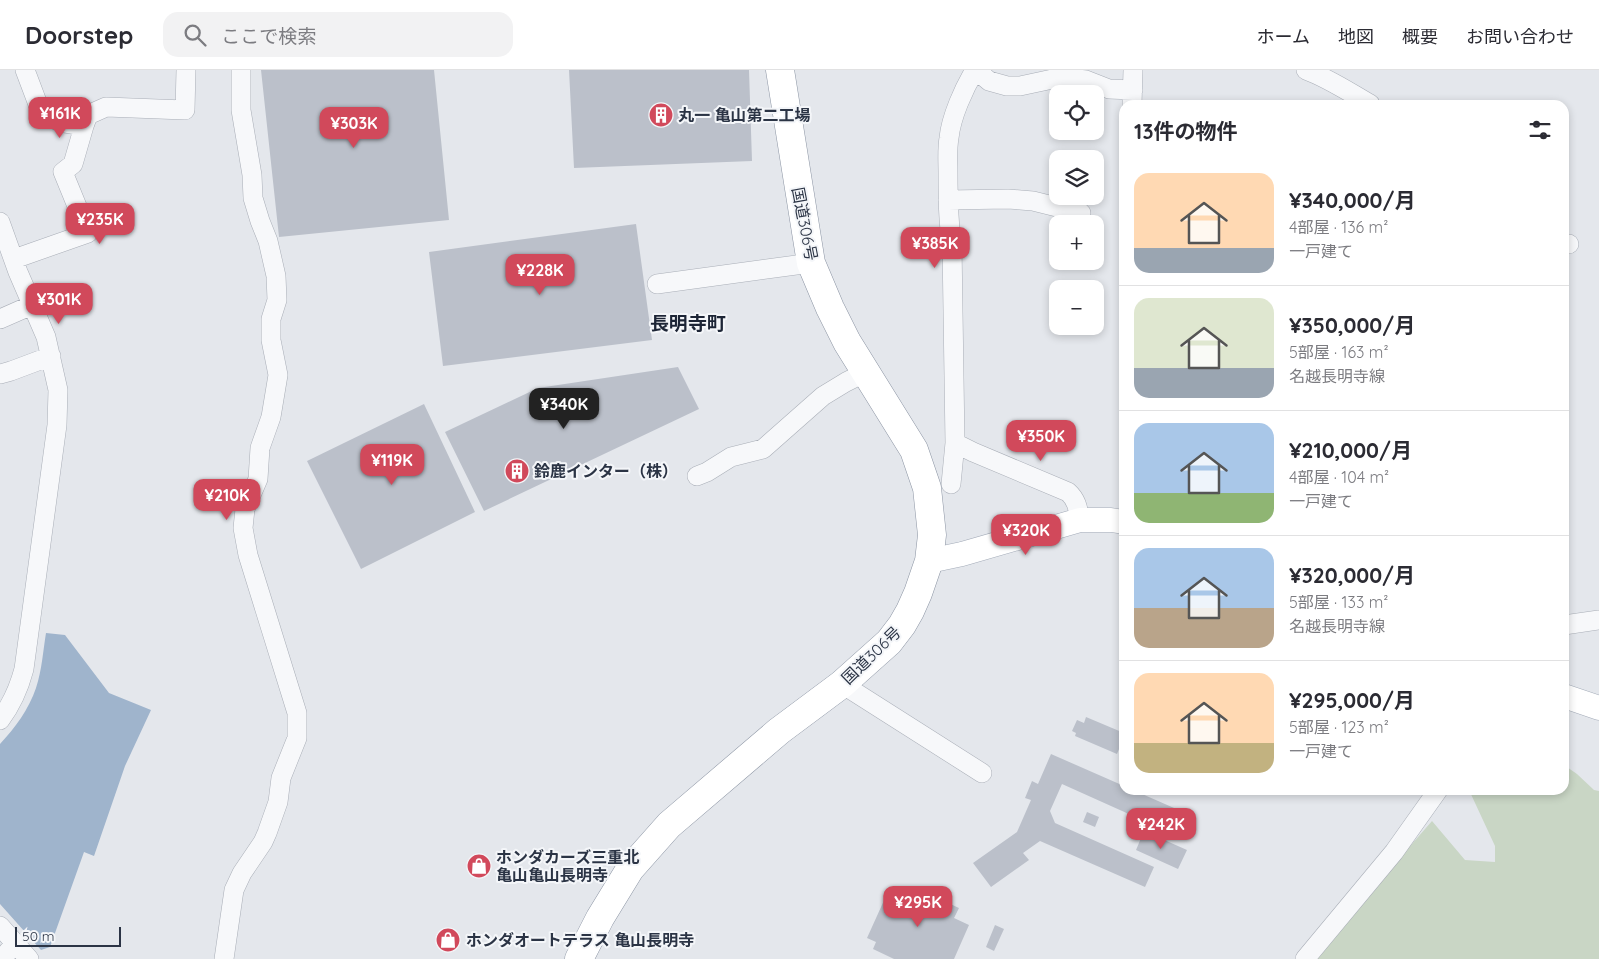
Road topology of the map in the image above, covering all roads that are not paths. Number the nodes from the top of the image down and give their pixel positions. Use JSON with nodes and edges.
{"nodes":[{"id":1,"x":25,"y":70,"type":"edge"},
{"id":2,"x":186,"y":70,"type":"edge"},
{"id":3,"x":241,"y":70,"type":"edge"},
{"id":4,"x":780,"y":70,"type":"edge"},
{"id":5,"x":976,"y":70,"type":"edge"},
{"id":6,"x":1134,"y":70,"type":"edge"},
{"id":7,"x":1306,"y":70,"type":"edge"},
{"id":8,"x":1133,"y":97,"type":"edge"},
{"id":9,"x":1363,"y":100,"type":"edge"},
{"id":10,"x":84,"y":126,"type":"junction"},
{"id":11,"x":948,"y":200,"type":"junction"},
{"id":12,"x":1081,"y":213,"type":"dead end"},
{"id":13,"x":0,"y":222,"type":"edge"},
{"id":14,"x":14,"y":259,"type":"junction"},
{"id":15,"x":811,"y":263,"type":"junction"},
{"id":16,"x":657,"y":284,"type":"dead end"},
{"id":17,"x":32,"y":305,"type":"junction"},
{"id":18,"x":0,"y":319,"type":"edge"},
{"id":19,"x":51,"y":356,"type":"junction"},
{"id":20,"x":866,"y":372,"type":"junction"},
{"id":21,"x":0,"y":374,"type":"edge"},
{"id":22,"x":955,"y":443,"type":"junction"},
{"id":23,"x":696,"y":476,"type":"dead end"},
{"id":24,"x":950,"y":484,"type":"dead end"},
{"id":25,"x":1080,"y":520,"type":"junction"},
{"id":26,"x":1119,"y":521,"type":"edge"},
{"id":27,"x":929,"y":561,"type":"junction"},
{"id":28,"x":1599,"y":620,"type":"edge"},
{"id":29,"x":1569,"y":624,"type":"edge"},
{"id":30,"x":842,"y":684,"type":"junction"},
{"id":31,"x":0,"y":720,"type":"edge"},
{"id":32,"x":982,"y":773,"type":"dead end"},
{"id":33,"x":1434,"y":795,"type":"edge"},
{"id":34,"x":0,"y":926,"type":"edge"},
{"id":35,"x":15,"y":943,"type":"junction"},
{"id":36,"x":2,"y":959,"type":"edge"},
{"id":37,"x":29,"y":959,"type":"edge"},
{"id":38,"x":224,"y":959,"type":"edge"},
{"id":39,"x":579,"y":959,"type":"edge"},
{"id":40,"x":1305,"y":959,"type":"edge"}],
"edges":[{"from":1,"to":10,"type":"street"},
{"from":2,"to":10,"type":"street"},
{"from":3,"to":38,"type":"street"},
{"from":4,"to":15,"type":"highway","name":"国道306号"},
{"from":5,"to":8,"type":"street"},
{"from":5,"to":11,"type":"street"},
{"from":6,"to":8,"type":"street"},
{"from":7,"to":9,"type":"street"},
{"from":10,"to":14,"type":"street"},
{"from":11,"to":12,"type":"street"},
{"from":11,"to":22,"type":"street"},
{"from":13,"to":14,"type":"street"},
{"from":14,"to":17,"type":"street"},
{"from":15,"to":16,"type":"street"},
{"from":15,"to":20,"type":"highway","name":"国道306号"},
{"from":17,"to":18,"type":"street"},
{"from":17,"to":19,"type":"street"},
{"from":19,"to":21,"type":"street"},
{"from":19,"to":31,"type":"street"},
{"from":20,"to":23,"type":"street"},
{"from":20,"to":27,"type":"highway","name":"国道306号"},
{"from":22,"to":24,"type":"street"},
{"from":22,"to":25,"type":"street"},
{"from":25,"to":26,"type":"main road"},
{"from":25,"to":27,"type":"main road"},
{"from":27,"to":30,"type":"highway","name":"国道306号"},
{"from":28,"to":29,"type":"street"},
{"from":30,"to":32,"type":"street"},
{"from":30,"to":39,"type":"highway","name":"国道306号"},
{"from":33,"to":40,"type":"street"},
{"from":34,"to":35,"type":"street"},
{"from":35,"to":36,"type":"street"},
{"from":35,"to":37,"type":"street"}]}
